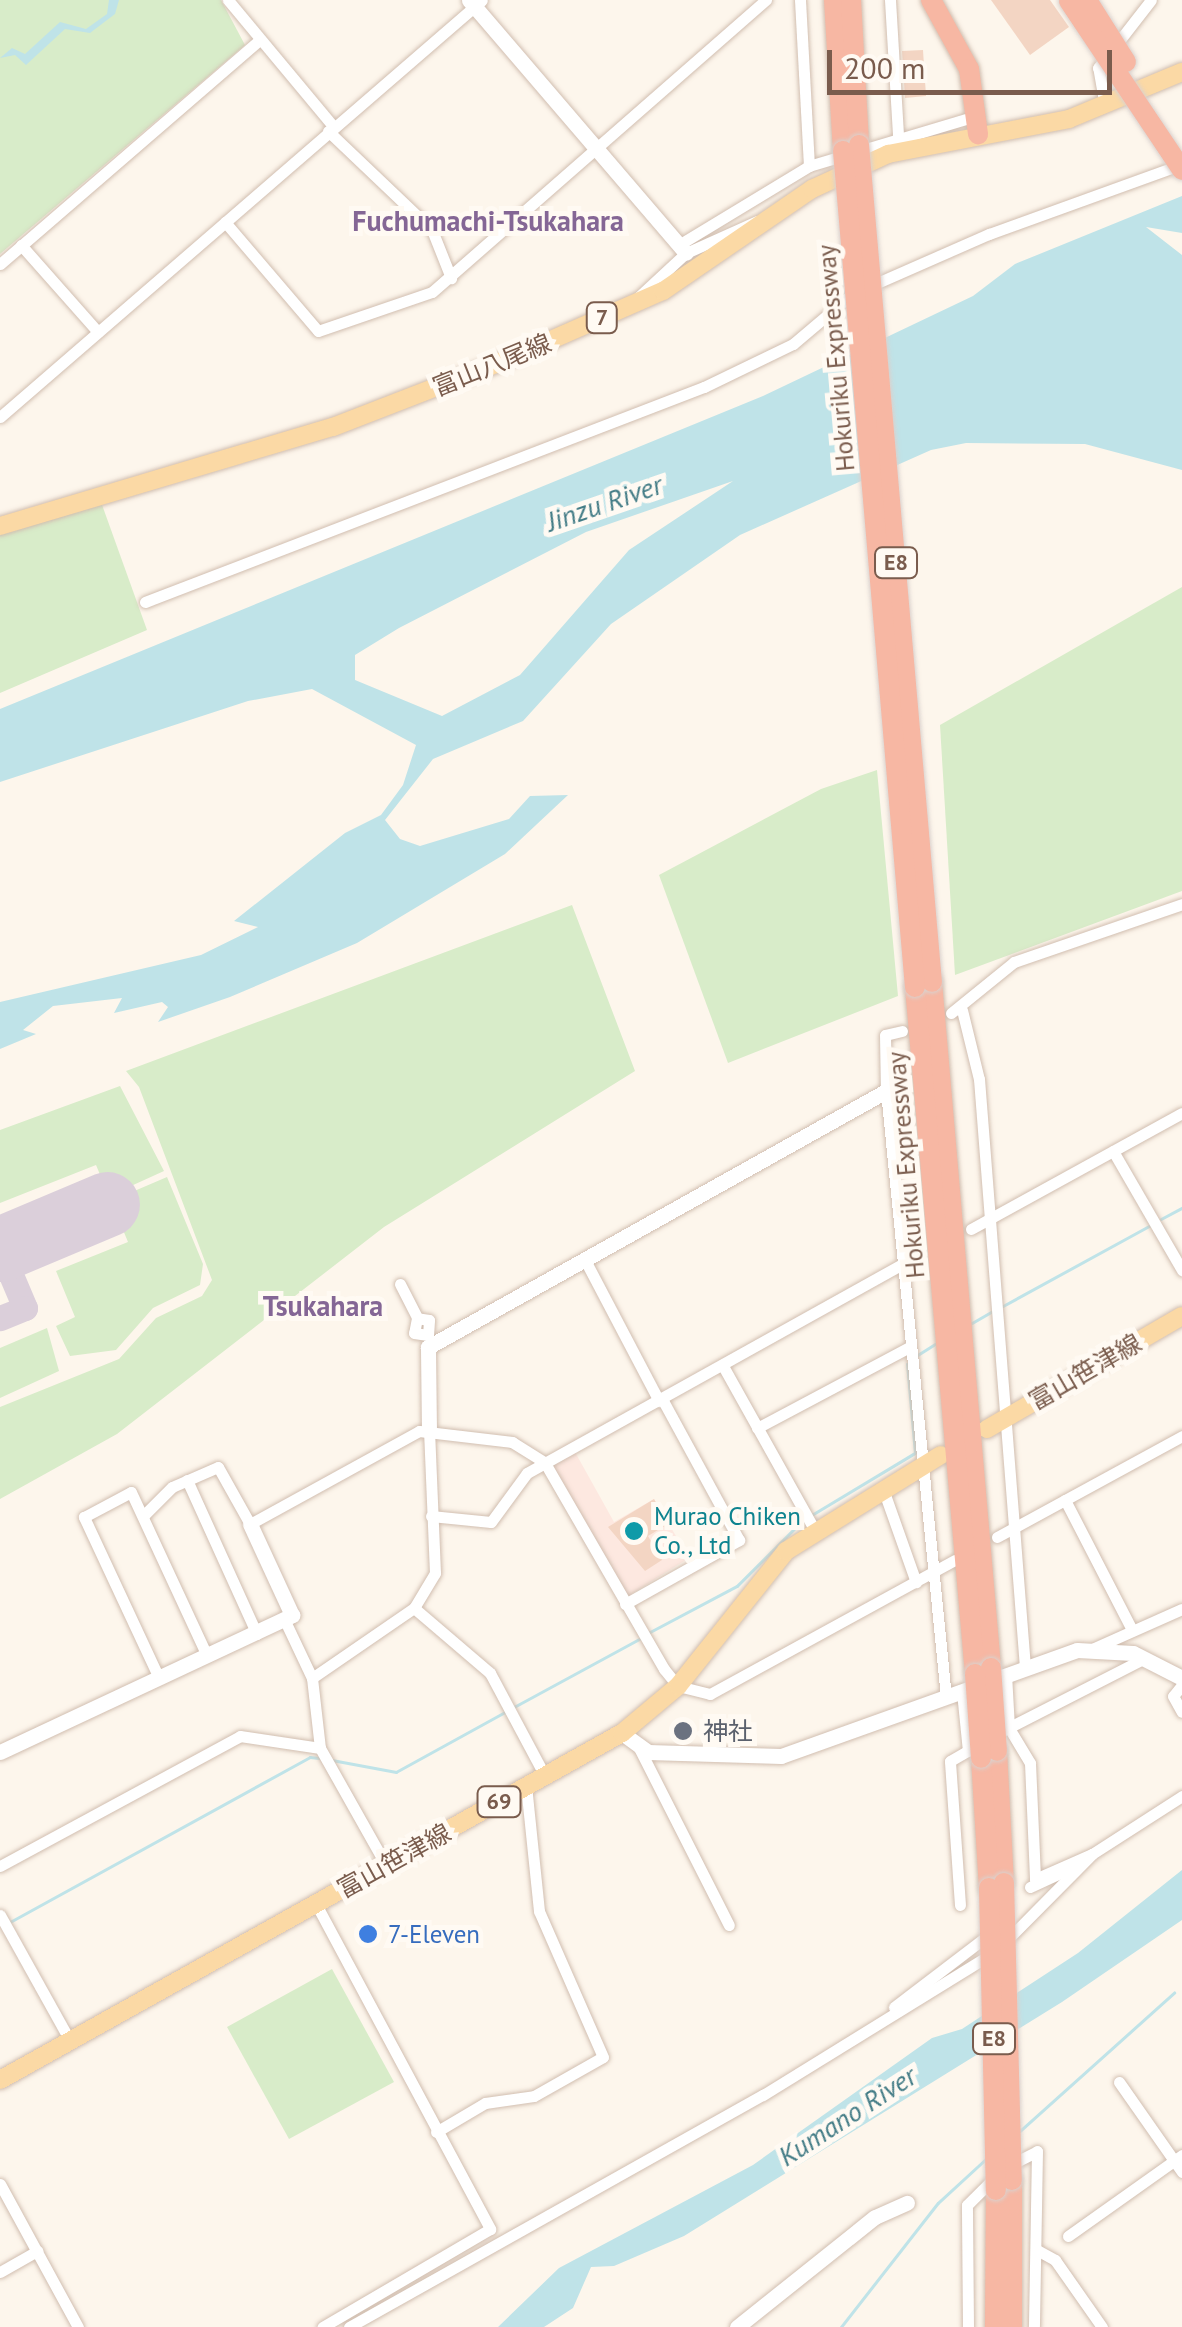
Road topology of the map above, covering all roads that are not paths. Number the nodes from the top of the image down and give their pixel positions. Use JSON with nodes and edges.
{"nodes":[{"id":1,"x":228,"y":0,"type":"edge"},
{"id":2,"x":766,"y":0,"type":"edge"},
{"id":3,"x":800,"y":0,"type":"edge"},
{"id":4,"x":834,"y":0,"type":"edge"},
{"id":5,"x":851,"y":0,"type":"edge"},
{"id":6,"x":890,"y":0,"type":"edge"},
{"id":7,"x":930,"y":0,"type":"edge"},
{"id":8,"x":1069,"y":0,"type":"edge"},
{"id":9,"x":1087,"y":0,"type":"edge"},
{"id":10,"x":1151,"y":0,"type":"edge"},
{"id":11,"x":475,"y":2,"type":"edge"},
{"id":12,"x":258,"y":41,"type":"junction"},
{"id":13,"x":1182,"y":72,"type":"edge"},
{"id":14,"x":1105,"y":106,"type":"junction"},
{"id":15,"x":977,"y":125,"type":"junction"},
{"id":16,"x":330,"y":129,"type":"junction"},
{"id":17,"x":898,"y":136,"type":"junction"},
{"id":18,"x":597,"y":147,"type":"junction"},
{"id":19,"x":851,"y":148,"type":"junction"},
{"id":20,"x":1182,"y":148,"type":"edge"},
{"id":21,"x":810,"y":166,"type":"junction"},
{"id":22,"x":1182,"y":167,"type":"edge"},
{"id":23,"x":776,"y":214,"type":"junction"},
{"id":24,"x":225,"y":222,"type":"junction"},
{"id":25,"x":21,"y":245,"type":"junction"},
{"id":26,"x":684,"y":248,"type":"junction"},
{"id":27,"x":0,"y":264,"type":"edge"},
{"id":28,"x":450,"y":278,"type":"junction"},
{"id":29,"x":632,"y":305,"type":"junction"},
{"id":30,"x":98,"y":332,"type":"junction"},
{"id":31,"x":0,"y":417,"type":"edge"},
{"id":32,"x":0,"y":526,"type":"edge"},
{"id":33,"x":145,"y":602,"type":"dead end"},
{"id":34,"x":1182,"y":904,"type":"edge"},
{"id":35,"x":902,"y":1031,"type":"dead end"},
{"id":36,"x":886,"y":1090,"type":"junction"},
{"id":37,"x":1182,"y":1114,"type":"edge"},
{"id":38,"x":1114,"y":1151,"type":"junction"},
{"id":39,"x":988,"y":1220,"type":"junction"},
{"id":40,"x":971,"y":1229,"type":"dead end"},
{"id":41,"x":916,"y":1256,"type":"dead end"},
{"id":42,"x":586,"y":1262,"type":"junction"},
{"id":43,"x":904,"y":1266,"type":"junction"},
{"id":44,"x":1182,"y":1270,"type":"edge"},
{"id":45,"x":400,"y":1284,"type":"dead end"},
{"id":46,"x":1182,"y":1316,"type":"edge"},
{"id":47,"x":429,"y":1340,"type":"junction"},
{"id":48,"x":912,"y":1346,"type":"junction"},
{"id":49,"x":723,"y":1366,"type":"junction"},
{"id":50,"x":660,"y":1400,"type":"junction"},
{"id":51,"x":996,"y":1424,"type":"junction"},
{"id":52,"x":758,"y":1428,"type":"junction"},
{"id":53,"x":429,"y":1431,"type":"junction"},
{"id":54,"x":1182,"y":1436,"type":"edge"},
{"id":55,"x":941,"y":1455,"type":"dead end"},
{"id":56,"x":546,"y":1463,"type":"junction"},
{"id":57,"x":924,"y":1466,"type":"junction"},
{"id":58,"x":187,"y":1480,"type":"junction"},
{"id":59,"x":882,"y":1490,"type":"junction"},
{"id":60,"x":1066,"y":1500,"type":"junction"},
{"id":61,"x":143,"y":1516,"type":"junction"},
{"id":62,"x":432,"y":1516,"type":"junction"},
{"id":63,"x":250,"y":1524,"type":"junction"},
{"id":64,"x":1014,"y":1528,"type":"junction"},
{"id":65,"x":814,"y":1530,"type":"junction"},
{"id":66,"x":997,"y":1537,"type":"dead end"},
{"id":67,"x":955,"y":1560,"type":"dead end"},
{"id":68,"x":933,"y":1572,"type":"junction"},
{"id":69,"x":916,"y":1582,"type":"junction"},
{"id":70,"x":625,"y":1604,"type":"junction"},
{"id":71,"x":414,"y":1608,"type":"junction"},
{"id":72,"x":1182,"y":1608,"type":"edge"},
{"id":73,"x":285,"y":1621,"type":"junction"},
{"id":74,"x":1131,"y":1628,"type":"junction"},
{"id":75,"x":257,"y":1634,"type":"junction"},
{"id":76,"x":1092,"y":1648,"type":"junction"},
{"id":77,"x":207,"y":1656,"type":"junction"},
{"id":78,"x":1145,"y":1658,"type":"junction"},
{"id":79,"x":1025,"y":1667,"type":"junction"},
{"id":80,"x":159,"y":1678,"type":"junction"},
{"id":81,"x":312,"y":1678,"type":"junction"},
{"id":82,"x":976,"y":1681,"type":"junction"},
{"id":83,"x":1182,"y":1681,"type":"edge"},
{"id":84,"x":678,"y":1686,"type":"junction"},
{"id":85,"x":1182,"y":1712,"type":"edge"},
{"id":86,"x":1008,"y":1728,"type":"junction"},
{"id":87,"x":630,"y":1739,"type":"junction"},
{"id":88,"x":320,"y":1748,"type":"junction"},
{"id":89,"x":0,"y":1752,"type":"edge"},
{"id":90,"x":982,"y":1753,"type":"junction"},
{"id":91,"x":544,"y":1776,"type":"junction"},
{"id":92,"x":526,"y":1786,"type":"junction"},
{"id":93,"x":1182,"y":1796,"type":"edge"},
{"id":94,"x":1092,"y":1854,"type":"junction"},
{"id":95,"x":386,"y":1865,"type":"junction"},
{"id":96,"x":0,"y":1866,"type":"edge"},
{"id":97,"x":1065,"y":1867,"type":"junction"},
{"id":98,"x":1030,"y":1887,"type":"dead end"},
{"id":99,"x":316,"y":1904,"type":"junction"},
{"id":100,"x":960,"y":1905,"type":"dead end"},
{"id":101,"x":0,"y":1915,"type":"edge"},
{"id":102,"x":729,"y":1925,"type":"dead end"},
{"id":103,"x":70,"y":2041,"type":"junction"},
{"id":104,"x":0,"y":2080,"type":"edge"},
{"id":105,"x":1118,"y":2082,"type":"dead end"},
{"id":106,"x":436,"y":2132,"type":"junction"},
{"id":107,"x":1178,"y":2158,"type":"edge"},
{"id":108,"x":1182,"y":2172,"type":"edge"},
{"id":109,"x":0,"y":2184,"type":"edge"},
{"id":110,"x":1004,"y":2185,"type":"junction"},
{"id":111,"x":907,"y":2203,"type":"dead end"},
{"id":112,"x":1068,"y":2236,"type":"dead end"},
{"id":113,"x":1037,"y":2250,"type":"junction"},
{"id":114,"x":37,"y":2251,"type":"junction"},
{"id":115,"x":0,"y":2272,"type":"edge"},
{"id":116,"x":78,"y":2327,"type":"edge"},
{"id":117,"x":322,"y":2327,"type":"edge"},
{"id":118,"x":349,"y":2327,"type":"edge"},
{"id":119,"x":736,"y":2327,"type":"edge"},
{"id":120,"x":968,"y":2327,"type":"edge"},
{"id":121,"x":995,"y":2327,"type":"edge"},
{"id":122,"x":1012,"y":2327,"type":"edge"},
{"id":123,"x":1034,"y":2327,"type":"edge"},
{"id":124,"x":1102,"y":2327,"type":"edge"}],
"edges":[{"from":1,"to":12,"type":"street"},
{"from":2,"to":18,"type":"street"},
{"from":3,"to":21,"type":"street"},
{"from":4,"to":19,"type":"highway","name":"Hokuriku Expressway","number":"E8"},
{"from":5,"to":19,"type":"highway","name":"Hokuriku Expressway","number":"E8"},
{"from":6,"to":17,"type":"street"},
{"from":7,"to":15,"type":"highway"},
{"from":8,"to":22,"type":"highway","bridge":true},
{"from":9,"to":20,"type":"highway","bridge":true},
{"from":10,"to":14,"type":"street"},
{"from":11,"to":16,"type":"street"},
{"from":11,"to":18,"type":"street"},
{"from":12,"to":16,"type":"street"},
{"from":12,"to":25,"type":"street"},
{"from":13,"to":14,"type":"main road","name":"富山八尾線","number":"7"},
{"from":14,"to":15,"type":"main road","name":"富山八尾線","number":"7"},
{"from":15,"to":17,"type":"street"},
{"from":15,"to":23,"type":"main road","name":"富山八尾線","number":"7"},
{"from":16,"to":24,"type":"street"},
{"from":16,"to":28,"type":"street"},
{"from":17,"to":21,"type":"street"},
{"from":18,"to":26,"type":"street"},
{"from":18,"to":28,"type":"street"},
{"from":19,"to":82,"type":"highway","name":"Hokuriku Expressway","number":"E8","bridge":true},
{"from":21,"to":26,"type":"street"},
{"from":22,"to":33,"type":"street"},
{"from":23,"to":26,"type":"street"},
{"from":23,"to":29,"type":"main road","name":"富山八尾線","number":"7"},
{"from":24,"to":28,"type":"street"},
{"from":24,"to":30,"type":"street"},
{"from":25,"to":27,"type":"street"},
{"from":25,"to":30,"type":"street"},
{"from":26,"to":29,"type":"street"},
{"from":29,"to":32,"type":"main road","name":"富山八尾線","number":"7"},
{"from":30,"to":31,"type":"street"},
{"from":34,"to":39,"type":"street"},
{"from":35,"to":36,"type":"street"},
{"from":36,"to":42,"type":"street"},
{"from":36,"to":43,"type":"street"},
{"from":37,"to":38,"type":"street"},
{"from":38,"to":39,"type":"street"},
{"from":38,"to":44,"type":"street"},
{"from":39,"to":40,"type":"street"},
{"from":39,"to":51,"type":"street"},
{"from":41,"to":43,"type":"street"},
{"from":42,"to":47,"type":"street"},
{"from":42,"to":50,"type":"street"},
{"from":43,"to":48,"type":"street"},
{"from":43,"to":49,"type":"street"},
{"from":45,"to":47,"type":"street"},
{"from":46,"to":51,"type":"main road","name":"富山笹津線"},
{"from":47,"to":53,"type":"street"},
{"from":48,"to":52,"type":"street"},
{"from":48,"to":57,"type":"street"},
{"from":49,"to":50,"type":"street"},
{"from":49,"to":52,"type":"street"},
{"from":50,"to":56,"type":"street"},
{"from":50,"to":70,"type":"street"},
{"from":51,"to":64,"type":"street"},
{"from":52,"to":65,"type":"street"},
{"from":53,"to":56,"type":"street"},
{"from":53,"to":62,"type":"street"},
{"from":53,"to":63,"type":"street"},
{"from":54,"to":60,"type":"street"},
{"from":55,"to":57,"type":"main road","name":"富山笹津線","number":"69"},
{"from":56,"to":62,"type":"street"},
{"from":56,"to":70,"type":"street"},
{"from":57,"to":59,"type":"main road","name":"富山笹津線","number":"69"},
{"from":57,"to":68,"type":"street"},
{"from":58,"to":61,"type":"street"},
{"from":58,"to":63,"type":"street"},
{"from":58,"to":75,"type":"street"},
{"from":59,"to":65,"type":"main road","name":"富山笹津線","number":"69"},
{"from":59,"to":69,"type":"street"},
{"from":60,"to":64,"type":"street"},
{"from":60,"to":74,"type":"street"},
{"from":61,"to":77,"type":"street"},
{"from":61,"to":80,"type":"street"},
{"from":62,"to":71,"type":"street"},
{"from":63,"to":73,"type":"street"},
{"from":64,"to":66,"type":"street"},
{"from":64,"to":79,"type":"street"},
{"from":65,"to":84,"type":"main road","name":"富山笹津線","number":"69"},
{"from":67,"to":68,"type":"street"},
{"from":68,"to":69,"type":"street"},
{"from":68,"to":82,"type":"street"},
{"from":69,"to":84,"type":"street"},
{"from":70,"to":84,"type":"street"},
{"from":71,"to":81,"type":"street"},
{"from":71,"to":91,"type":"street"},
{"from":72,"to":74,"type":"street"},
{"from":73,"to":75,"type":"street"},
{"from":73,"to":81,"type":"street"},
{"from":74,"to":76,"type":"street"},
{"from":75,"to":77,"type":"street"},
{"from":76,"to":78,"type":"street"},
{"from":76,"to":79,"type":"street"},
{"from":77,"to":80,"type":"street"},
{"from":78,"to":83,"type":"street"},
{"from":78,"to":86,"type":"street"},
{"from":79,"to":82,"type":"street"},
{"from":80,"to":89,"type":"street"},
{"from":81,"to":88,"type":"street"},
{"from":82,"to":86,"type":"street"},
{"from":82,"to":87,"type":"street"},
{"from":82,"to":90,"type":"highway","name":"Hokuriku Expressway","number":"E8","bridge":true},
{"from":83,"to":85,"type":"street"},
{"from":84,"to":87,"type":"main road","name":"富山笹津線","number":"69"},
{"from":86,"to":90,"type":"street"},
{"from":86,"to":97,"type":"street"},
{"from":87,"to":91,"type":"main road","name":"富山笹津線","number":"69"},
{"from":87,"to":102,"type":"street"},
{"from":88,"to":95,"type":"street"},
{"from":88,"to":96,"type":"street"},
{"from":90,"to":100,"type":"street"},
{"from":90,"to":110,"type":"highway","name":"Hokuriku Expressway","number":"E8","bridge":true},
{"from":91,"to":92,"type":"main road","name":"富山笹津線","number":"69"},
{"from":92,"to":95,"type":"main road","name":"富山笹津線","number":"69"},
{"from":92,"to":106,"type":"street"},
{"from":93,"to":94,"type":"street"},
{"from":94,"to":97,"type":"street"},
{"from":94,"to":118,"type":"street"},
{"from":95,"to":99,"type":"main road","name":"富山笹津線","number":"69"},
{"from":97,"to":98,"type":"street"},
{"from":99,"to":103,"type":"main road","name":"富山笹津線","number":"69"},
{"from":99,"to":106,"type":"street"},
{"from":101,"to":103,"type":"street"},
{"from":103,"to":104,"type":"main road","name":"富山笹津線","number":"69"},
{"from":105,"to":107,"type":"street"},
{"from":106,"to":117,"type":"street"},
{"from":107,"to":108,"type":"street"},
{"from":107,"to":112,"type":"street"},
{"from":109,"to":114,"type":"street"},
{"from":110,"to":121,"type":"highway","name":"Hokuriku Expressway","number":"E8"},
{"from":110,"to":122,"type":"highway","name":"Hokuriku Expressway","number":"E8"},
{"from":111,"to":119,"type":"street"},
{"from":113,"to":120,"type":"street"},
{"from":113,"to":123,"type":"street"},
{"from":113,"to":124,"type":"street"},
{"from":114,"to":115,"type":"street"},
{"from":114,"to":116,"type":"street"}]}
